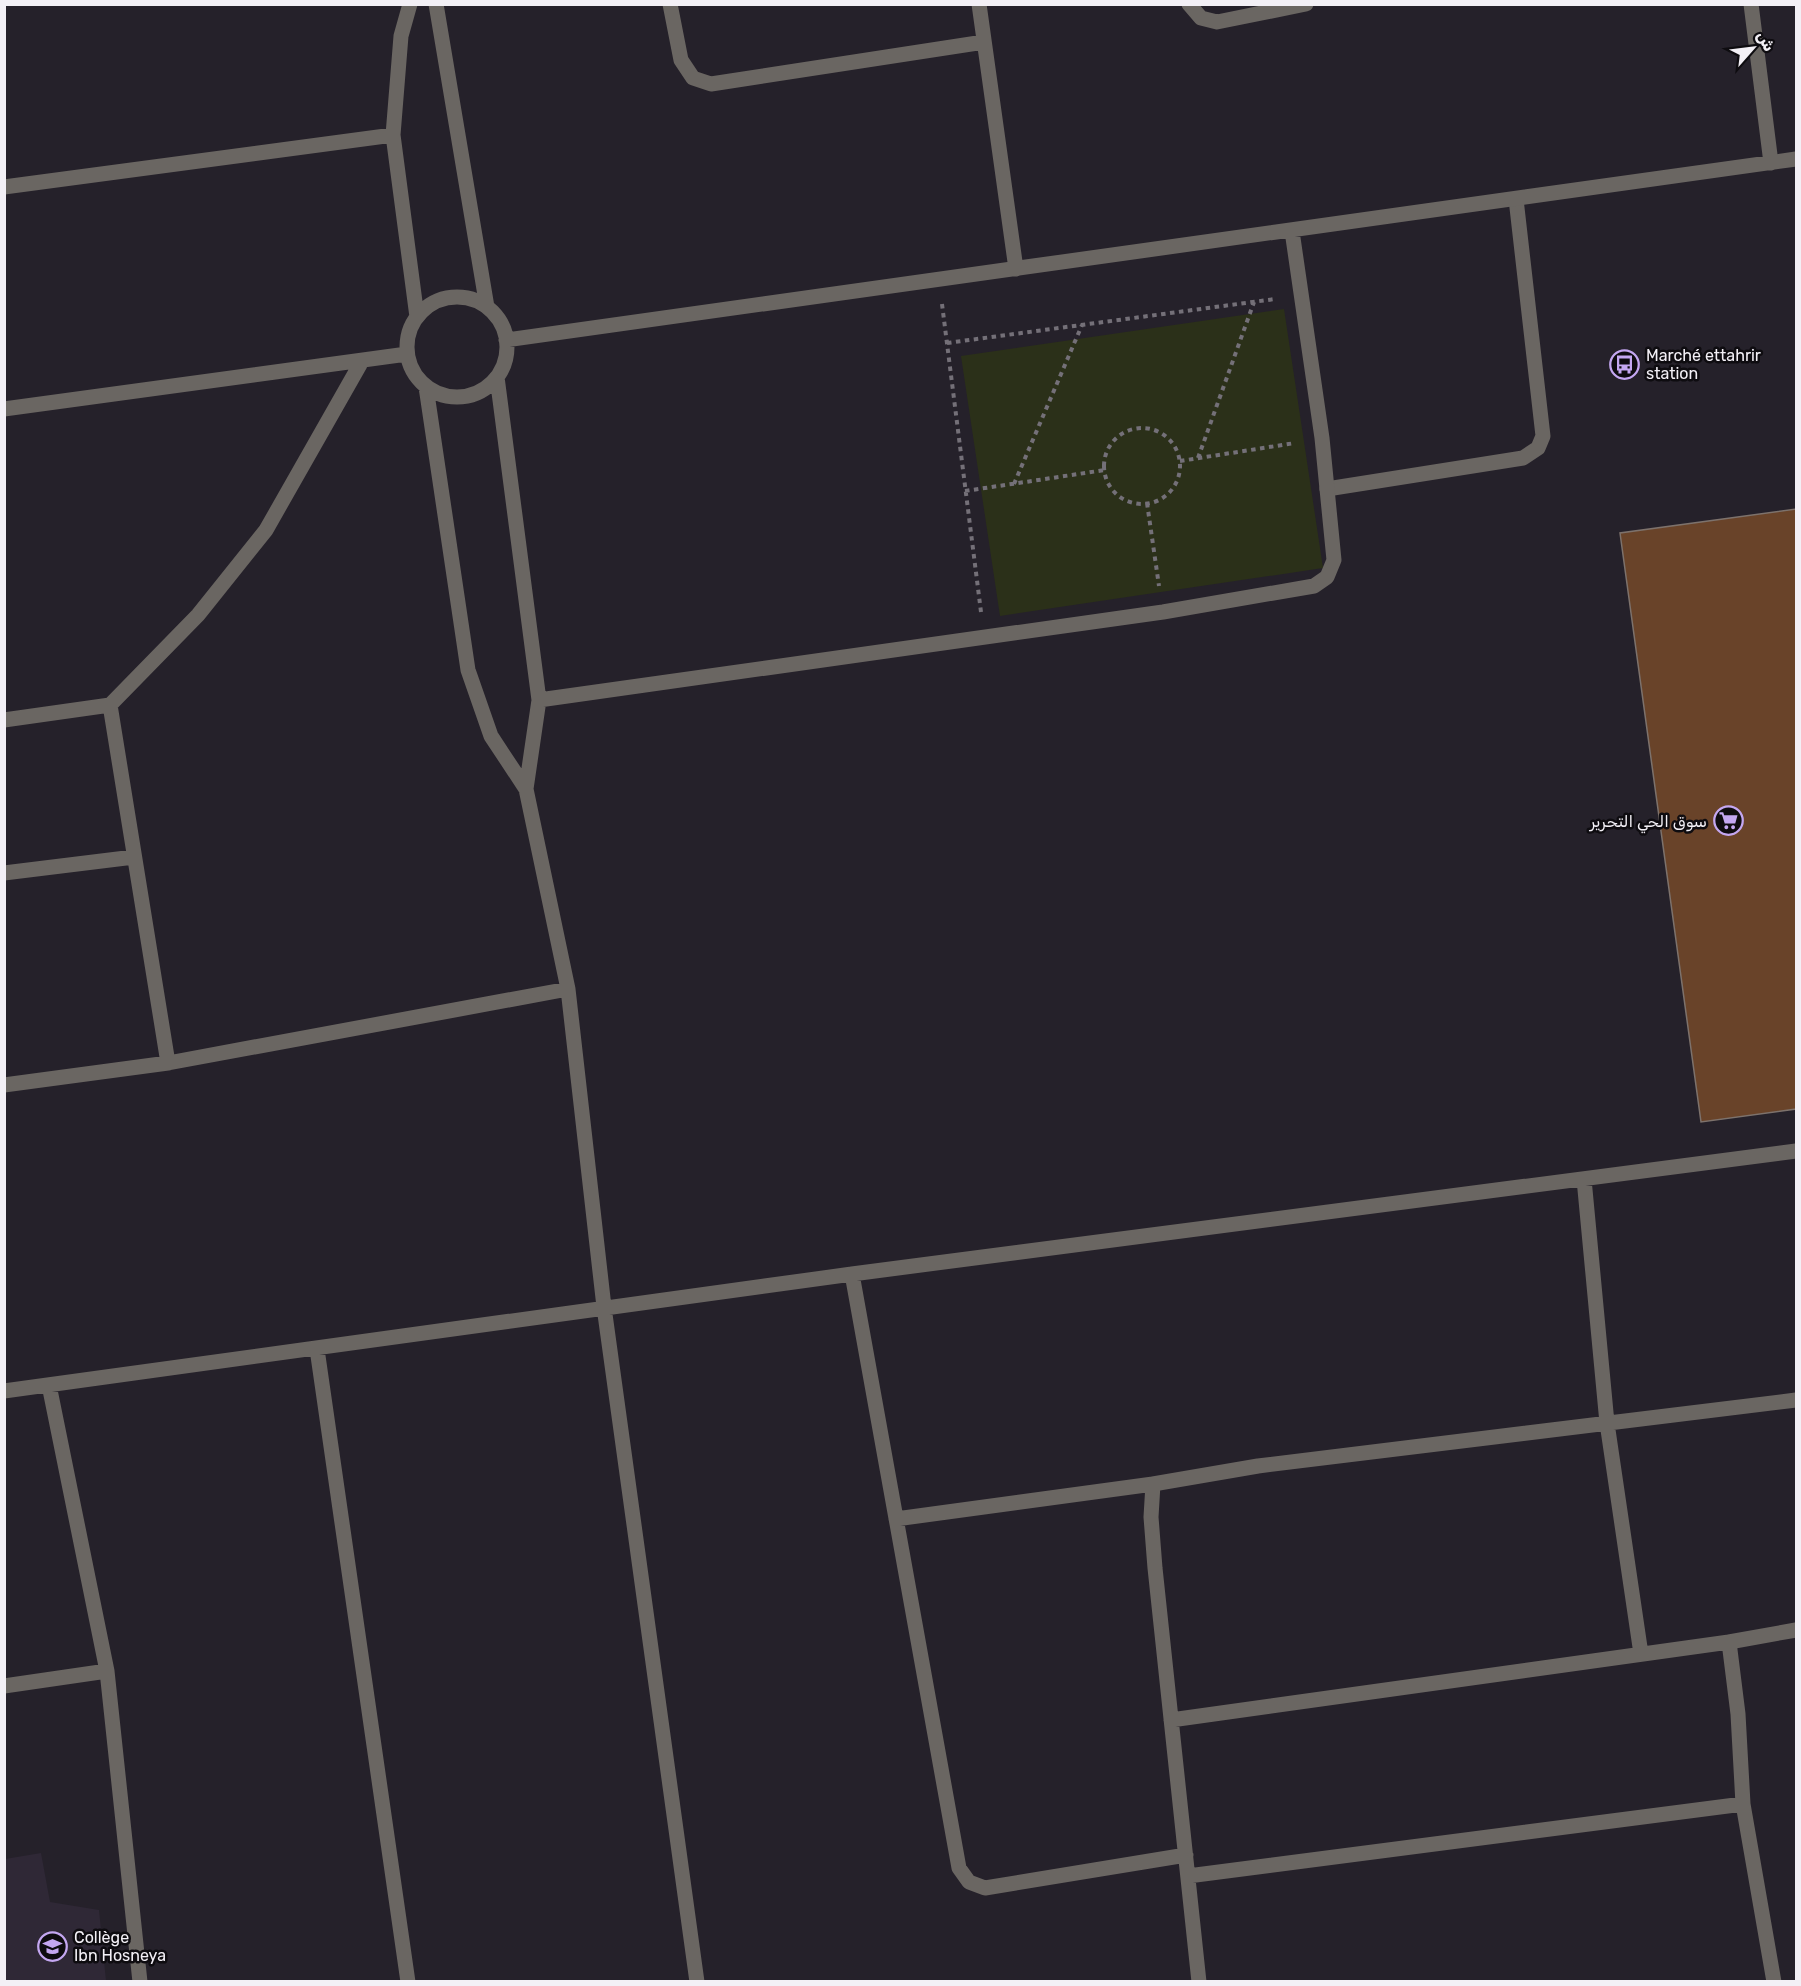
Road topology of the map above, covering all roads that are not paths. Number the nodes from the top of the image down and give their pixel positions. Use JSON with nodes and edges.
{"nodes":[{"id":1,"x":410,"y":4,"type":"edge"},
{"id":2,"x":436,"y":4,"type":"edge"},
{"id":3,"x":670,"y":4,"type":"edge"},
{"id":4,"x":979,"y":4,"type":"edge"},
{"id":5,"x":1189,"y":4,"type":"edge"},
{"id":6,"x":1306,"y":4,"type":"edge"},
{"id":7,"x":1751,"y":4,"type":"edge"},
{"id":8,"x":984,"y":42,"type":"junction"},
{"id":9,"x":393,"y":135,"type":"junction"},
{"id":10,"x":1797,"y":159,"type":"edge"},
{"id":11,"x":1772,"y":163,"type":"junction"},
{"id":12,"x":4,"y":187,"type":"edge"},
{"id":13,"x":1516,"y":199,"type":"junction"},
{"id":14,"x":1292,"y":231,"type":"junction"},
{"id":15,"x":1016,"y":269,"type":"junction"},
{"id":16,"x":487,"y":307,"type":"junction"},
{"id":17,"x":417,"y":316,"type":"junction"},
{"id":18,"x":506,"y":340,"type":"junction"},
{"id":19,"x":407,"y":354,"type":"junction"},
{"id":20,"x":362,"y":362,"type":"junction"},
{"id":21,"x":497,"y":378,"type":"junction"},
{"id":22,"x":426,"y":387,"type":"junction"},
{"id":23,"x":4,"y":409,"type":"edge"},
{"id":24,"x":1327,"y":489,"type":"junction"},
{"id":25,"x":539,"y":700,"type":"junction"},
{"id":26,"x":110,"y":705,"type":"junction"},
{"id":27,"x":4,"y":720,"type":"edge"},
{"id":28,"x":526,"y":789,"type":"junction"},
{"id":29,"x":134,"y":857,"type":"junction"},
{"id":30,"x":4,"y":873,"type":"edge"},
{"id":31,"x":568,"y":989,"type":"junction"},
{"id":32,"x":168,"y":1063,"type":"junction"},
{"id":33,"x":4,"y":1085,"type":"edge"},
{"id":34,"x":1797,"y":1151,"type":"edge"},
{"id":35,"x":1584,"y":1179,"type":"junction"},
{"id":36,"x":852,"y":1274,"type":"junction"},
{"id":37,"x":604,"y":1307,"type":"junction"},
{"id":38,"x":317,"y":1348,"type":"junction"},
{"id":39,"x":49,"y":1385,"type":"junction"},
{"id":40,"x":4,"y":1391,"type":"edge"},
{"id":41,"x":1797,"y":1400,"type":"edge"},
{"id":42,"x":1607,"y":1423,"type":"junction"},
{"id":43,"x":1153,"y":1484,"type":"junction"},
{"id":44,"x":896,"y":1520,"type":"junction"},
{"id":45,"x":1797,"y":1630,"type":"edge"},
{"id":46,"x":1729,"y":1642,"type":"junction"},
{"id":47,"x":1641,"y":1654,"type":"junction"},
{"id":48,"x":107,"y":1671,"type":"junction"},
{"id":49,"x":4,"y":1686,"type":"edge"},
{"id":50,"x":1171,"y":1720,"type":"junction"},
{"id":51,"x":1743,"y":1804,"type":"junction"},
{"id":52,"x":1186,"y":1855,"type":"junction"},
{"id":53,"x":1188,"y":1876,"type":"junction"},
{"id":54,"x":140,"y":1982,"type":"edge"},
{"id":55,"x":408,"y":1982,"type":"edge"},
{"id":56,"x":697,"y":1982,"type":"edge"},
{"id":57,"x":1199,"y":1982,"type":"edge"},
{"id":58,"x":1774,"y":1982,"type":"edge"}],
"edges":[{"from":1,"to":9,"type":"street"},
{"from":2,"to":16,"type":"street"},
{"from":3,"to":8,"type":"street"},
{"from":4,"to":8,"type":"street"},
{"from":5,"to":6,"type":"street"},
{"from":7,"to":11,"type":"street"},
{"from":8,"to":15,"type":"street"},
{"from":9,"to":12,"type":"street"},
{"from":9,"to":17,"type":"street"},
{"from":10,"to":11,"type":"street"},
{"from":11,"to":13,"type":"street"},
{"from":13,"to":14,"type":"street"},
{"from":13,"to":24,"type":"street"},
{"from":14,"to":15,"type":"street"},
{"from":14,"to":24,"type":"street"},
{"from":15,"to":18,"type":"street"},
{"from":16,"to":17,"type":"street"},
{"from":16,"to":18,"type":"street"},
{"from":17,"to":19,"type":"street"},
{"from":18,"to":21,"type":"street"},
{"from":19,"to":20,"type":"street"},
{"from":19,"to":22,"type":"street"},
{"from":20,"to":23,"type":"street"},
{"from":20,"to":26,"type":"street"},
{"from":21,"to":22,"type":"street"},
{"from":21,"to":25,"type":"street"},
{"from":22,"to":28,"type":"street"},
{"from":24,"to":25,"type":"street"},
{"from":25,"to":28,"type":"street"},
{"from":26,"to":27,"type":"street"},
{"from":26,"to":29,"type":"street"},
{"from":28,"to":31,"type":"street"},
{"from":29,"to":30,"type":"street"},
{"from":29,"to":32,"type":"street"},
{"from":31,"to":32,"type":"street"},
{"from":31,"to":37,"type":"street"},
{"from":32,"to":33,"type":"street"},
{"from":34,"to":35,"type":"street"},
{"from":35,"to":36,"type":"street"},
{"from":35,"to":42,"type":"street"},
{"from":36,"to":37,"type":"street"},
{"from":36,"to":44,"type":"street"},
{"from":37,"to":38,"type":"street"},
{"from":37,"to":56,"type":"street"},
{"from":38,"to":39,"type":"street"},
{"from":38,"to":55,"type":"street"},
{"from":39,"to":40,"type":"street"},
{"from":39,"to":48,"type":"street"},
{"from":41,"to":42,"type":"street"},
{"from":42,"to":43,"type":"street"},
{"from":42,"to":47,"type":"street"},
{"from":43,"to":44,"type":"street"},
{"from":43,"to":50,"type":"street"},
{"from":44,"to":52,"type":"street"},
{"from":45,"to":46,"type":"street"},
{"from":46,"to":47,"type":"street"},
{"from":46,"to":51,"type":"street"},
{"from":47,"to":50,"type":"street"},
{"from":48,"to":49,"type":"street"},
{"from":48,"to":54,"type":"street"},
{"from":50,"to":52,"type":"street"},
{"from":51,"to":53,"type":"street"},
{"from":51,"to":58,"type":"street"},
{"from":52,"to":53,"type":"street"},
{"from":53,"to":57,"type":"street"}]}
